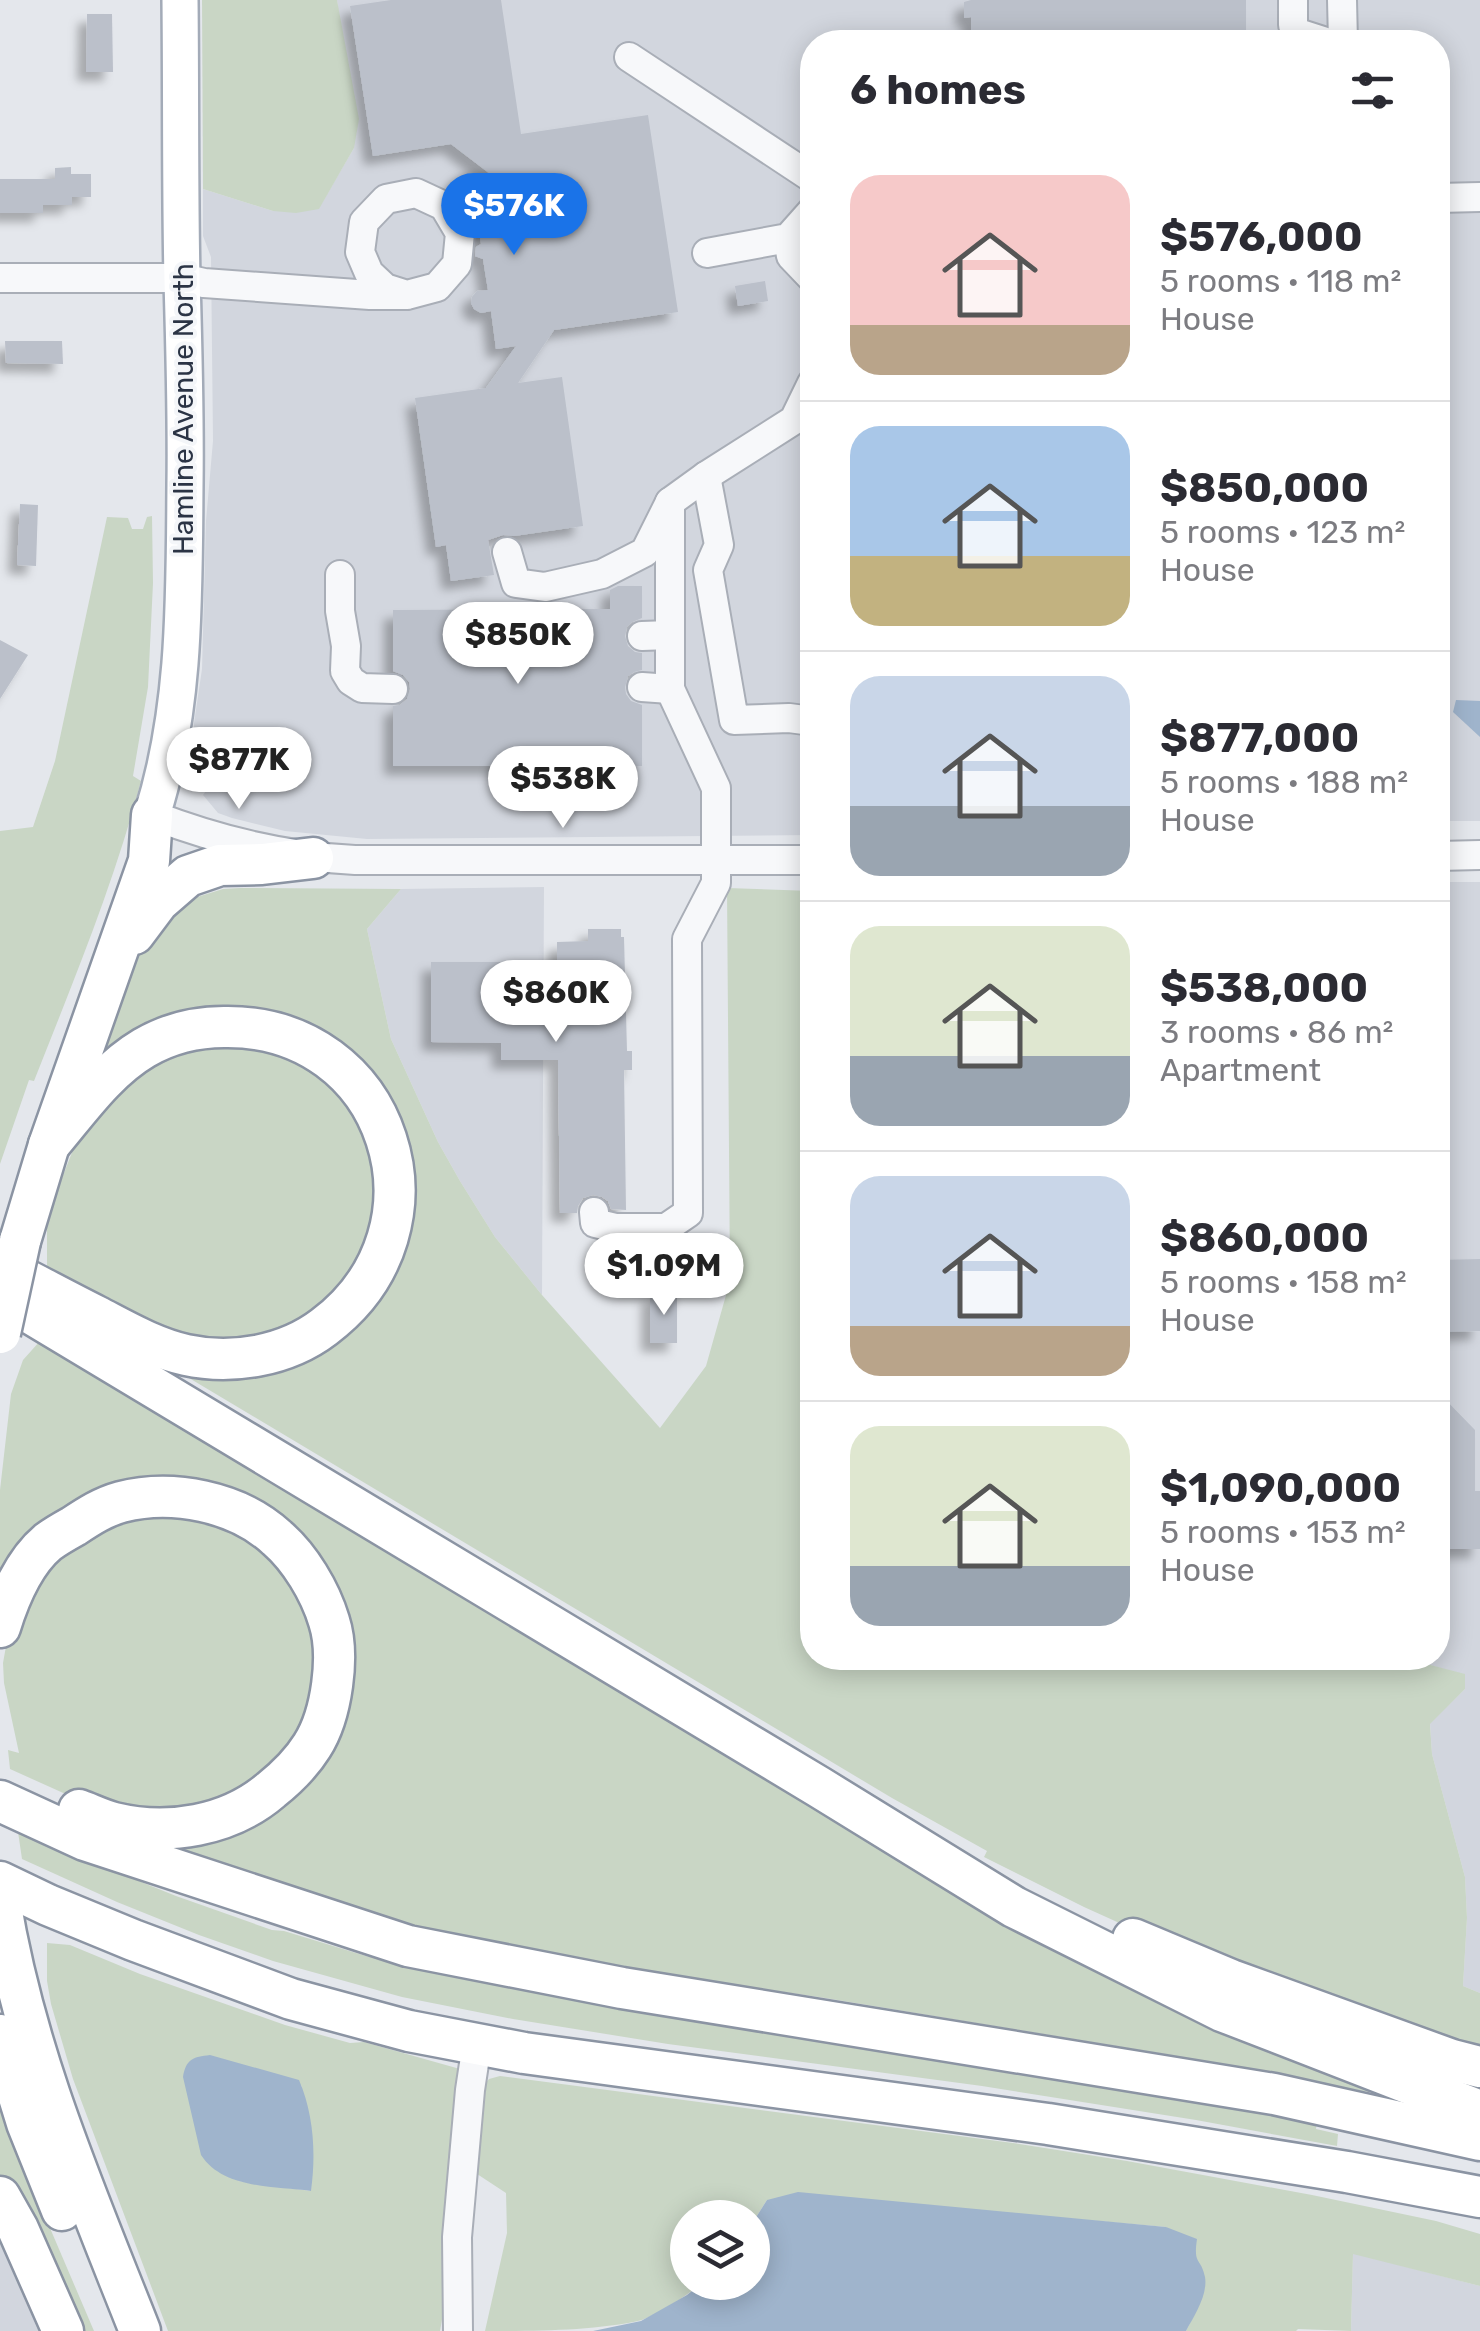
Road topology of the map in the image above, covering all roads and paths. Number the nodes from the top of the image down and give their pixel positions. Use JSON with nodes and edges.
{"nodes":[{"id":1,"x":180,"y":0,"type":"edge"},
{"id":2,"x":1293,"y":0,"type":"edge"},
{"id":3,"x":1342,"y":0,"type":"edge"},
{"id":4,"x":1296,"y":30,"type":"edge"},
{"id":5,"x":1343,"y":30,"type":"edge"},
{"id":6,"x":630,"y":58,"type":"dead end"},
{"id":7,"x":800,"y":170,"type":"edge"},
{"id":8,"x":1450,"y":198,"type":"edge"},
{"id":9,"x":1480,"y":198,"type":"edge"},
{"id":10,"x":800,"y":224,"type":"edge"},
{"id":11,"x":788,"y":238,"type":"junction"},
{"id":12,"x":360,"y":252,"type":"junction"},
{"id":13,"x":707,"y":254,"type":"dead end"},
{"id":14,"x":800,"y":265,"type":"edge"},
{"id":15,"x":0,"y":278,"type":"edge"},
{"id":16,"x":182,"y":278,"type":"junction"},
{"id":17,"x":314,"y":291,"type":"junction"},
{"id":18,"x":407,"y":295,"type":"junction"},
{"id":19,"x":800,"y":408,"type":"edge"},
{"id":20,"x":706,"y":476,"type":"junction"},
{"id":21,"x":670,"y":502,"type":"junction"},
{"id":22,"x":507,"y":552,"type":"dead end"},
{"id":23,"x":340,"y":575,"type":"dead end"},
{"id":24,"x":393,"y":689,"type":"dead end"},
{"id":25,"x":800,"y":720,"type":"edge"},
{"id":26,"x":152,"y":815,"type":"junction"},
{"id":27,"x":1480,"y":855,"type":"edge"},
{"id":28,"x":1450,"y":856,"type":"edge"},
{"id":29,"x":313,"y":858,"type":"junction"},
{"id":30,"x":800,"y":860,"type":"edge"},
{"id":31,"x":717,"y":861,"type":"junction"},
{"id":32,"x":116,"y":957,"type":"junction"},
{"id":33,"x":49,"y":1145,"type":"junction"},
{"id":34,"x":594,"y":1212,"type":"dead end"},
{"id":35,"x":7,"y":1232,"type":"edge"},
{"id":36,"x":0,"y":1295,"type":"edge"},
{"id":37,"x":0,"y":1333,"type":"edge"},
{"id":38,"x":0,"y":1627,"type":"edge"},
{"id":39,"x":0,"y":1780,"type":"edge"},
{"id":40,"x":819,"y":1788,"type":"junction"},
{"id":41,"x":0,"y":1801,"type":"edge"},
{"id":42,"x":0,"y":1882,"type":"edge"},
{"id":43,"x":0,"y":1901,"type":"edge"},
{"id":44,"x":0,"y":2035,"type":"edge"},
{"id":45,"x":477,"y":2044,"type":"junction"},
{"id":46,"x":1480,"y":2067,"type":"edge"},
{"id":47,"x":1480,"y":2111,"type":"edge"},
{"id":48,"x":1480,"y":2140,"type":"edge"},
{"id":49,"x":1423,"y":2186,"type":"junction"},
{"id":50,"x":0,"y":2197,"type":"edge"},
{"id":51,"x":1480,"y":2197,"type":"edge"},
{"id":52,"x":1480,"y":2226,"type":"edge"},
{"id":53,"x":63,"y":2331,"type":"edge"},
{"id":54,"x":112,"y":2331,"type":"edge"},
{"id":55,"x":140,"y":2331,"type":"edge"},
{"id":56,"x":458,"y":2331,"type":"edge"}],
"edges":[{"from":1,"to":16,"type":"main road","name":"Hamline Avenue North"},
{"from":2,"to":4,"type":"street"},
{"from":3,"to":5,"type":"street"},
{"from":6,"to":7,"type":"street"},
{"from":8,"to":9,"type":"street"},
{"from":10,"to":11,"type":"street"},
{"from":11,"to":13,"type":"street"},
{"from":11,"to":14,"type":"street"},
{"from":12,"to":17,"type":"street"},
{"from":12,"to":18,"type":"street"},
{"from":12,"to":18,"type":"street"},
{"from":15,"to":16,"type":"street"},
{"from":16,"to":17,"type":"street"},
{"from":16,"to":26,"type":"main road","name":"Hamline Avenue North"},
{"from":17,"to":18,"type":"street"},
{"from":19,"to":20,"type":"street"},
{"from":20,"to":21,"type":"street"},
{"from":20,"to":25,"type":"street"},
{"from":21,"to":22,"type":"street"},
{"from":21,"to":31,"type":"street"},
{"from":23,"to":24,"type":"street"},
{"from":26,"to":29,"type":"street"},
{"from":26,"to":32,"type":"highway","name":"Hamline Avenue North"},
{"from":26,"to":35,"type":"highway","name":"Hamline Avenue North"},
{"from":27,"to":28,"type":"street"},
{"from":29,"to":31,"type":"street"},
{"from":29,"to":32,"type":"highway"},
{"from":30,"to":31,"type":"street"},
{"from":31,"to":34,"type":"street"},
{"from":32,"to":33,"type":"highway","name":"Hamline Avenue North"},
{"from":33,"to":35,"type":"highway","name":"Hamline Avenue North"},
{"from":33,"to":35,"type":"highway"},
{"from":35,"to":37,"type":"highway","name":"Hamline Avenue North","bridge":true},
{"from":36,"to":40,"type":"highway"},
{"from":38,"to":39,"type":"highway"},
{"from":40,"to":46,"type":"highway"},
{"from":40,"to":47,"type":"highway"},
{"from":41,"to":48,"type":"highway"},
{"from":42,"to":45,"type":"highway"},
{"from":43,"to":55,"type":"highway"},
{"from":44,"to":54,"type":"highway"},
{"from":45,"to":49,"type":"highway"},
{"from":45,"to":56,"type":"street"},
{"from":49,"to":51,"type":"highway"},
{"from":49,"to":52,"type":"highway"},
{"from":50,"to":53,"type":"highway"}]}
